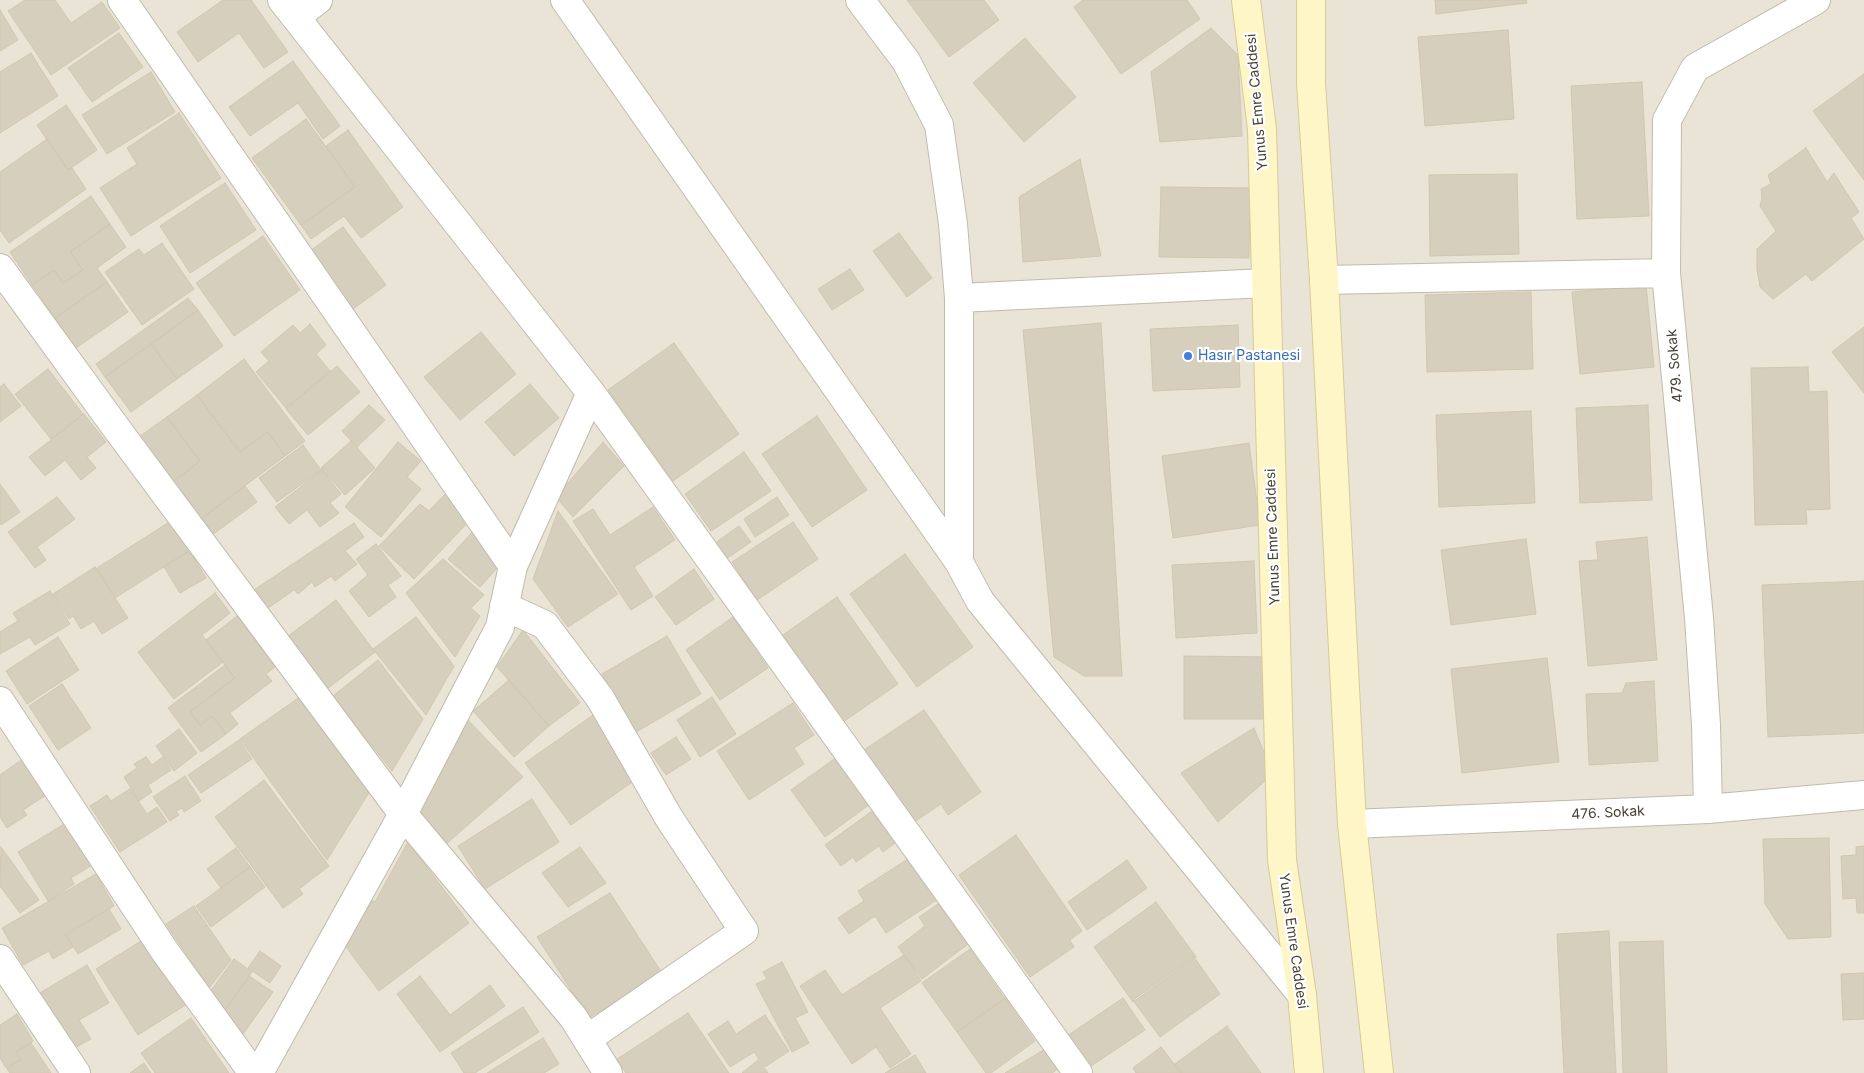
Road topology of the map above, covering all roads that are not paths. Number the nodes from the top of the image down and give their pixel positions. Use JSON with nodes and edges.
{"nodes":[{"id":1,"x":122,"y":0,"type":"edge"},
{"id":2,"x":318,"y":0,"type":"edge"},
{"id":3,"x":564,"y":0,"type":"edge"},
{"id":4,"x":860,"y":0,"type":"edge"},
{"id":5,"x":1246,"y":0,"type":"edge"},
{"id":6,"x":1311,"y":0,"type":"edge"},
{"id":7,"x":1816,"y":0,"type":"edge"},
{"id":8,"x":289,"y":8,"type":"edge"},
{"id":9,"x":0,"y":268,"type":"edge"},
{"id":10,"x":1666,"y":273,"type":"junction"},
{"id":11,"x":1324,"y":280,"type":"junction"},
{"id":12,"x":1266,"y":283,"type":"junction"},
{"id":13,"x":959,"y":298,"type":"junction"},
{"id":14,"x":591,"y":393,"type":"junction"},
{"id":15,"x":959,"y":562,"type":"junction"},
{"id":16,"x":513,"y":566,"type":"junction"},
{"id":17,"x":504,"y":606,"type":"junction"},
{"id":18,"x":0,"y":700,"type":"edge"},
{"id":19,"x":1864,"y":795,"type":"edge"},
{"id":20,"x":1708,"y":809,"type":"junction"},
{"id":21,"x":403,"y":814,"type":"junction"},
{"id":22,"x":1352,"y":824,"type":"junction"},
{"id":23,"x":0,"y":959,"type":"edge"},
{"id":24,"x":1302,"y":995,"type":"junction"},
{"id":25,"x":587,"y":1038,"type":"junction"},
{"id":26,"x":76,"y":1073,"type":"edge"},
{"id":27,"x":253,"y":1073,"type":"edge"},
{"id":28,"x":259,"y":1073,"type":"edge"},
{"id":29,"x":608,"y":1073,"type":"edge"},
{"id":30,"x":1078,"y":1073,"type":"edge"},
{"id":31,"x":1309,"y":1073,"type":"edge"},
{"id":32,"x":1379,"y":1073,"type":"edge"}],
"edges":[{"from":1,"to":16,"type":"street"},
{"from":2,"to":8,"type":"street"},
{"from":3,"to":15,"type":"street"},
{"from":4,"to":13,"type":"street"},
{"from":5,"to":12,"type":"main road","name":"Yunus Emre Caddesi"},
{"from":6,"to":11,"type":"main road"},
{"from":7,"to":10,"type":"street","name":"479. Sokak"},
{"from":8,"to":14,"type":"street"},
{"from":9,"to":21,"type":"street"},
{"from":10,"to":11,"type":"street"},
{"from":10,"to":20,"type":"street","name":"479. Sokak"},
{"from":11,"to":22,"type":"main road"},
{"from":12,"to":13,"type":"street"},
{"from":12,"to":24,"type":"main road","name":"Yunus Emre Caddesi"},
{"from":13,"to":15,"type":"street"},
{"from":14,"to":16,"type":"street"},
{"from":14,"to":30,"type":"street"},
{"from":15,"to":24,"type":"street"},
{"from":16,"to":17,"type":"street"},
{"from":17,"to":21,"type":"street"},
{"from":17,"to":25,"type":"street"},
{"from":18,"to":27,"type":"street"},
{"from":19,"to":20,"type":"street","name":"476. Sokak"},
{"from":20,"to":22,"type":"street","name":"476. Sokak"},
{"from":21,"to":25,"type":"street"},
{"from":21,"to":28,"type":"street"},
{"from":22,"to":32,"type":"main road"},
{"from":23,"to":26,"type":"street"},
{"from":24,"to":31,"type":"main road","name":"Yunus Emre Caddesi"},
{"from":25,"to":29,"type":"street"}]}
